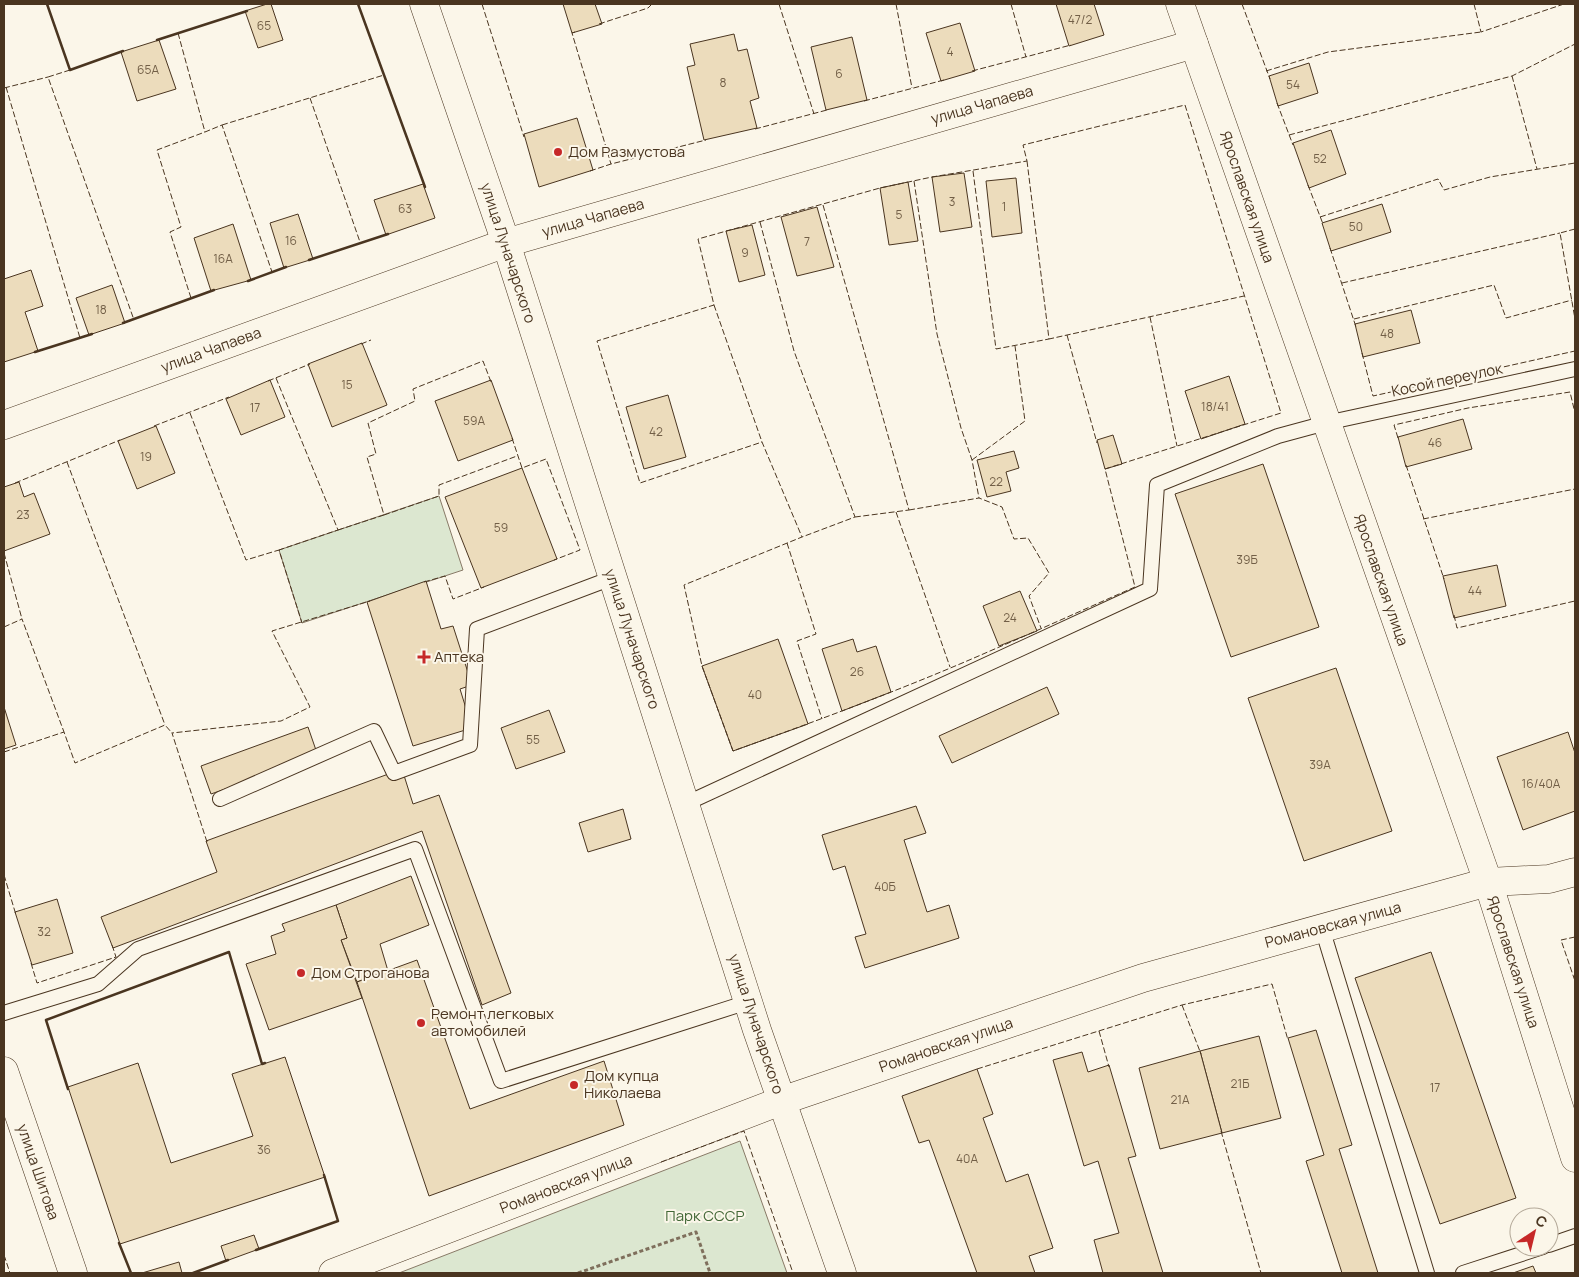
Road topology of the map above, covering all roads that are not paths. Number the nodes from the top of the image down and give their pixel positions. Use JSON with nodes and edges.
{"nodes":[{"id":1,"x":424,"y":4,"type":"edge"},
{"id":2,"x":1180,"y":4,"type":"edge"},
{"id":3,"x":1194,"y":44,"type":"junction"},
{"id":4,"x":506,"y":243,"type":"junction"},
{"id":5,"x":1575,"y":369,"type":"edge"},
{"id":6,"x":1326,"y":423,"type":"junction"},
{"id":7,"x":4,"y":425,"type":"edge"},
{"id":8,"x":612,"y":578,"type":"junction"},
{"id":9,"x":220,"y":799,"type":"dead end"},
{"id":10,"x":685,"y":804,"type":"junction"},
{"id":11,"x":1575,"y":872,"type":"edge"},
{"id":12,"x":1488,"y":882,"type":"junction"},
{"id":13,"x":1322,"y":928,"type":"junction"},
{"id":14,"x":748,"y":1002,"type":"junction"},
{"id":15,"x":4,"y":1013,"type":"edge"},
{"id":16,"x":4,"y":1072,"type":"edge"},
{"id":17,"x":781,"y":1101,"type":"junction"},
{"id":18,"x":1575,"y":1158,"type":"edge"},
{"id":19,"x":1575,"y":1236,"type":"edge"},
{"id":20,"x":1559,"y":1242,"type":"edge"},
{"id":21,"x":1512,"y":1257,"type":"edge"},
{"id":22,"x":73,"y":1273,"type":"edge"},
{"id":23,"x":333,"y":1273,"type":"edge"},
{"id":24,"x":842,"y":1273,"type":"edge"},
{"id":25,"x":1427,"y":1273,"type":"edge"},
{"id":26,"x":1463,"y":1273,"type":"edge"}],
"edges":[{"from":1,"to":4,"type":"street","name":"улица Луначарского"},
{"from":2,"to":3,"type":"street","name":"Ярославская улица"},
{"from":3,"to":4,"type":"street","name":"улица Чапаева"},
{"from":3,"to":6,"type":"street","name":"Ярославская улица"},
{"from":4,"to":7,"type":"street","name":"улица Чапаева"},
{"from":4,"to":8,"type":"street","name":"улица Луначарского"},
{"from":5,"to":6,"type":"lane","name":"Косой переулок"},
{"from":6,"to":10,"type":"lane","name":"Косой переулок"},
{"from":6,"to":12,"type":"street","name":"Ярославская улица"},
{"from":8,"to":9,"type":"lane"},
{"from":8,"to":10,"type":"street","name":"улица Луначарского"},
{"from":10,"to":14,"type":"street","name":"улица Луначарского"},
{"from":11,"to":12,"type":"street","name":"Романовская улица"},
{"from":12,"to":13,"type":"street","name":"Романовская улица"},
{"from":12,"to":18,"type":"street","name":"Ярославская улица"},
{"from":13,"to":17,"type":"street","name":"Романовская улица"},
{"from":13,"to":25,"type":"lane"},
{"from":14,"to":15,"type":"lane"},
{"from":14,"to":17,"type":"street","name":"улица Луначарского"},
{"from":16,"to":22,"type":"street","name":"улица Шитова"},
{"from":17,"to":23,"type":"street","name":"Романовская улица"},
{"from":17,"to":24,"type":"street","name":"улица Луначарского"},
{"from":19,"to":20,"type":"lane"},
{"from":21,"to":26,"type":"lane"}]}
